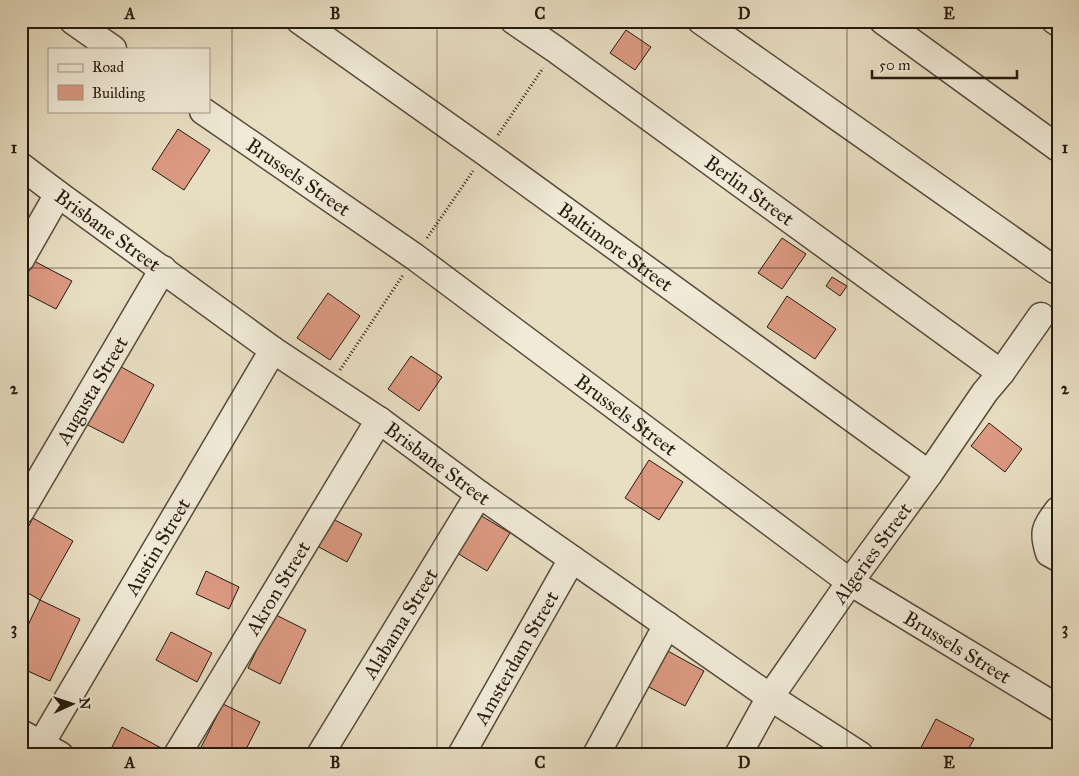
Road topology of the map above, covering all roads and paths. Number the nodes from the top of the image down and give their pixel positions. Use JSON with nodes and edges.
{"nodes":[{"id":1,"x":73,"y":21,"type":"edge"},
{"id":2,"x":300,"y":21,"type":"edge"},
{"id":3,"x":514,"y":21,"type":"edge"},
{"id":4,"x":701,"y":21,"type":"edge"},
{"id":5,"x":883,"y":21,"type":"edge"},
{"id":6,"x":111,"y":48,"type":"edge"},
{"id":7,"x":555,"y":49,"type":"junction"},
{"id":8,"x":204,"y":112,"type":"edge"},
{"id":9,"x":1058,"y":148,"type":"edge"},
{"id":10,"x":486,"y":153,"type":"junction"},
{"id":11,"x":21,"y":166,"type":"edge"},
{"id":12,"x":58,"y":194,"type":"junction"},
{"id":13,"x":415,"y":257,"type":"junction"},
{"id":14,"x":21,"y":260,"type":"edge"},
{"id":15,"x":163,"y":270,"type":"junction"},
{"id":16,"x":1058,"y":271,"type":"edge"},
{"id":17,"x":1040,"y":316,"type":"dead end"},
{"id":18,"x":273,"y":350,"type":"junction"},
{"id":19,"x":993,"y":367,"type":"junction"},
{"id":20,"x":329,"y":387,"type":"junction"},
{"id":21,"x":379,"y":420,"type":"junction"},
{"id":22,"x":929,"y":474,"type":"junction"},
{"id":23,"x":479,"y":494,"type":"junction"},
{"id":24,"x":21,"y":510,"type":"edge"},
{"id":25,"x":1058,"y":510,"type":"edge"},
{"id":26,"x":1058,"y":558,"type":"edge"},
{"id":27,"x":572,"y":559,"type":"junction"},
{"id":28,"x":850,"y":582,"type":"junction"},
{"id":29,"x":667,"y":625,"type":"junction"},
{"id":30,"x":770,"y":697,"type":"junction"},
{"id":31,"x":1058,"y":708,"type":"edge"},
{"id":32,"x":41,"y":744,"type":"edge"},
{"id":33,"x":177,"y":755,"type":"edge"},
{"id":34,"x":320,"y":755,"type":"edge"},
{"id":35,"x":461,"y":755,"type":"edge"},
{"id":36,"x":596,"y":755,"type":"edge"},
{"id":37,"x":738,"y":755,"type":"edge"},
{"id":38,"x":860,"y":755,"type":"edge"}],
"edges":[{"from":1,"to":6,"type":"street"},
{"from":2,"to":10,"type":"street","name":"Baltimore Street"},
{"from":3,"to":7,"type":"street","name":"Berlin Street"},
{"from":4,"to":16,"type":"street"},
{"from":5,"to":9,"type":"street"},
{"from":7,"to":10,"type":"path"},
{"from":7,"to":19,"type":"street","name":"Berlin Street"},
{"from":8,"to":13,"type":"street","name":"Brussels Street"},
{"from":10,"to":13,"type":"path"},
{"from":10,"to":22,"type":"street","name":"Baltimore Street"},
{"from":11,"to":12,"type":"street","name":"Brisbane Street"},
{"from":12,"to":14,"type":"street"},
{"from":12,"to":15,"type":"street","name":"Brisbane Street"},
{"from":13,"to":20,"type":"path"},
{"from":13,"to":28,"type":"street","name":"Brussels Street"},
{"from":15,"to":18,"type":"street","name":"Brisbane Street"},
{"from":15,"to":24,"type":"street","name":"Augusta Street"},
{"from":17,"to":19,"type":"street","name":"Algeries Street"},
{"from":18,"to":20,"type":"street","name":"Brisbane Street"},
{"from":18,"to":32,"type":"street","name":"Austin Street"},
{"from":19,"to":22,"type":"street","name":"Algeries Street"},
{"from":20,"to":21,"type":"street","name":"Brisbane Street"},
{"from":21,"to":23,"type":"street","name":"Brisbane Street"},
{"from":21,"to":33,"type":"street","name":"Akron Street"},
{"from":22,"to":28,"type":"street","name":"Algeries Street"},
{"from":23,"to":27,"type":"street","name":"Brisbane Street"},
{"from":23,"to":34,"type":"street","name":"Alabama Street"},
{"from":25,"to":26,"type":"street"},
{"from":27,"to":29,"type":"street","name":"Brisbane Street"},
{"from":27,"to":35,"type":"street","name":"Amsterdam Street"},
{"from":28,"to":30,"type":"street","name":"Algeries Street"},
{"from":28,"to":31,"type":"street","name":"Brussels Street"},
{"from":29,"to":30,"type":"street","name":"Brisbane Street"},
{"from":29,"to":36,"type":"street"},
{"from":30,"to":37,"type":"street","name":"Algeries Street"},
{"from":30,"to":38,"type":"street","name":"Brisbane Street"}]}
